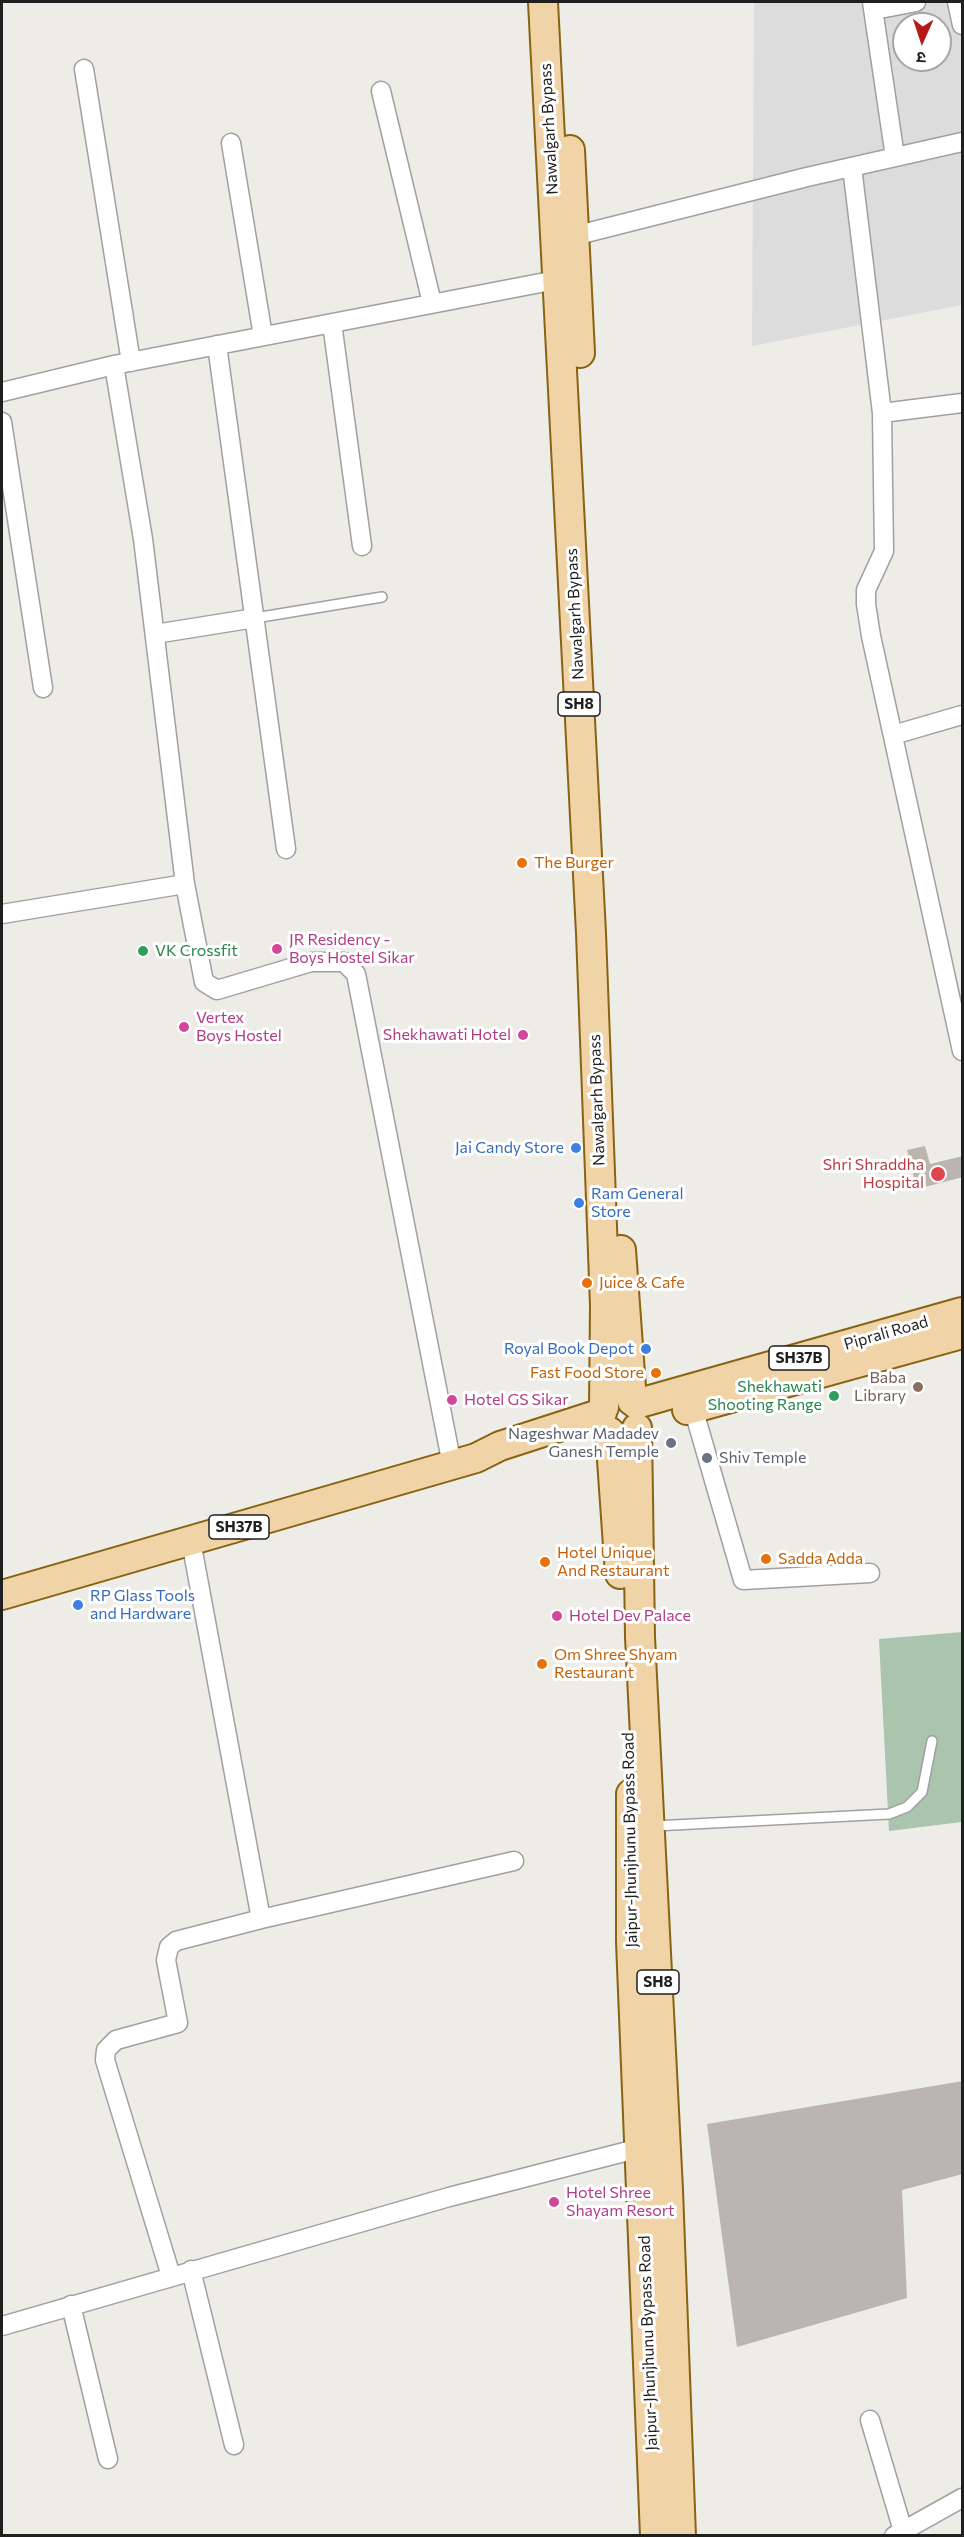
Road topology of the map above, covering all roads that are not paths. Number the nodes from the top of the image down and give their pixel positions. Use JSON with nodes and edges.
{"nodes":[{"id":1,"x":543,"y":2,"type":"edge"},
{"id":2,"x":562,"y":2,"type":"edge"},
{"id":3,"x":873,"y":2,"type":"edge"},
{"id":4,"x":916,"y":2,"type":"edge"},
{"id":5,"x":957,"y":2,"type":"edge"},
{"id":6,"x":963,"y":25,"type":"edge"},
{"id":7,"x":84,"y":69,"type":"dead end"},
{"id":8,"x":381,"y":91,"type":"dead end"},
{"id":9,"x":963,"y":142,"type":"edge"},
{"id":10,"x":231,"y":143,"type":"dead end"},
{"id":11,"x":895,"y":157,"type":"junction"},
{"id":12,"x":852,"y":167,"type":"junction"},
{"id":13,"x":574,"y":236,"type":"junction"},
{"id":14,"x":556,"y":280,"type":"junction"},
{"id":15,"x":432,"y":303,"type":"junction"},
{"id":16,"x":332,"y":323,"type":"junction"},
{"id":17,"x":264,"y":336,"type":"junction"},
{"id":18,"x":217,"y":345,"type":"junction"},
{"id":19,"x":123,"y":363,"type":"junction"},
{"id":20,"x":2,"y":392,"type":"edge"},
{"id":21,"x":963,"y":403,"type":"edge"},
{"id":22,"x":882,"y":413,"type":"junction"},
{"id":23,"x":2,"y":422,"type":"edge"},
{"id":24,"x":362,"y":546,"type":"dead end"},
{"id":25,"x":382,"y":597,"type":"dead end"},
{"id":26,"x":255,"y":618,"type":"junction"},
{"id":27,"x":155,"y":634,"type":"junction"},
{"id":28,"x":43,"y":688,"type":"dead end"},
{"id":29,"x":963,"y":716,"type":"edge"},
{"id":30,"x":893,"y":735,"type":"junction"},
{"id":31,"x":286,"y":849,"type":"dead end"},
{"id":32,"x":185,"y":884,"type":"junction"},
{"id":33,"x":2,"y":914,"type":"edge"},
{"id":34,"x":963,"y":1051,"type":"edge"},
{"id":35,"x":611,"y":1243,"type":"junction"},
{"id":36,"x":963,"y":1312,"type":"edge"},
{"id":37,"x":963,"y":1334,"type":"edge"},
{"id":38,"x":693,"y":1408,"type":"junction"},
{"id":39,"x":636,"y":1414,"type":"junction"},
{"id":40,"x":605,"y":1420,"type":"junction"},
{"id":41,"x":464,"y":1462,"type":"junction"},
{"id":42,"x":191,"y":1541,"type":"junction"},
{"id":43,"x":870,"y":1573,"type":"dead end"},
{"id":44,"x":2,"y":1595,"type":"edge"},
{"id":45,"x":632,"y":1638,"type":"junction"},
{"id":46,"x":932,"y":1741,"type":"dead end"},
{"id":47,"x":651,"y":1826,"type":"junction"},
{"id":48,"x":514,"y":1861,"type":"dead end"},
{"id":49,"x":261,"y":1919,"type":"junction"},
{"id":50,"x":640,"y":2148,"type":"junction"},
{"id":51,"x":191,"y":2270,"type":"junction"},
{"id":52,"x":171,"y":2276,"type":"junction"},
{"id":53,"x":71,"y":2305,"type":"junction"},
{"id":54,"x":2,"y":2326,"type":"edge"},
{"id":55,"x":870,"y":2420,"type":"dead end"},
{"id":56,"x":234,"y":2445,"type":"dead end"},
{"id":57,"x":108,"y":2459,"type":"dead end"},
{"id":58,"x":963,"y":2498,"type":"edge"},
{"id":59,"x":898,"y":2533,"type":"edge"},
{"id":60,"x":655,"y":2535,"type":"edge"},
{"id":61,"x":681,"y":2535,"type":"edge"}],
"edges":[{"from":1,"to":14,"type":"main road","name":"Nawalgarh Bypass","number":"SH8"},
{"from":2,"to":13,"type":"main road","name":"Nawalgarh Bypass","number":"SH8"},
{"from":3,"to":4,"type":"street"},
{"from":3,"to":11,"type":"street"},
{"from":5,"to":6,"type":"street"},
{"from":7,"to":19,"type":"street"},
{"from":8,"to":15,"type":"street"},
{"from":9,"to":11,"type":"street"},
{"from":10,"to":17,"type":"street"},
{"from":11,"to":12,"type":"street"},
{"from":12,"to":13,"type":"street"},
{"from":12,"to":22,"type":"street"},
{"from":13,"to":35,"type":"main road","name":"Nawalgarh Bypass","number":"SH8"},
{"from":14,"to":15,"type":"street"},
{"from":14,"to":35,"type":"main road","name":"Nawalgarh Bypass","number":"SH8"},
{"from":15,"to":16,"type":"street"},
{"from":16,"to":17,"type":"street"},
{"from":16,"to":24,"type":"street"},
{"from":17,"to":18,"type":"street"},
{"from":18,"to":19,"type":"street"},
{"from":18,"to":26,"type":"street"},
{"from":19,"to":20,"type":"street"},
{"from":19,"to":27,"type":"street"},
{"from":21,"to":22,"type":"street"},
{"from":22,"to":30,"type":"street"},
{"from":23,"to":28,"type":"street"},
{"from":25,"to":26,"type":"lane"},
{"from":26,"to":27,"type":"street"},
{"from":26,"to":31,"type":"street"},
{"from":27,"to":32,"type":"street"},
{"from":29,"to":30,"type":"street"},
{"from":30,"to":34,"type":"street"},
{"from":32,"to":33,"type":"street"},
{"from":32,"to":41,"type":"street"},
{"from":35,"to":39,"type":"main road","name":"Nawalgarh Bypass","number":"SH8"},
{"from":35,"to":40,"type":"main road","name":"Nawalgarh Bypass","number":"SH8"},
{"from":36,"to":39,"type":"main road","name":"Piprali Road","number":"SH37B"},
{"from":37,"to":38,"type":"main road"},
{"from":38,"to":39,"type":"main road"},
{"from":38,"to":43,"type":"street"},
{"from":39,"to":40,"type":"main road"},
{"from":39,"to":45,"type":"main road","number":"SH8"},
{"from":40,"to":41,"type":"main road","number":"SH37B"},
{"from":40,"to":45,"type":"main road","name":"Jaipur-Jhunjhunu Bypass Road","number":"SH8"},
{"from":41,"to":42,"type":"main road","number":"SH37B"},
{"from":42,"to":44,"type":"main road","number":"SH37B"},
{"from":42,"to":49,"type":"street"},
{"from":45,"to":47,"type":"main road","number":"SH8"},
{"from":45,"to":50,"type":"main road","name":"Jaipur-Jhunjhunu Bypass Road","number":"SH8"},
{"from":46,"to":47,"type":"lane"},
{"from":47,"to":61,"type":"main road","number":"SH8"},
{"from":48,"to":49,"type":"street"},
{"from":49,"to":52,"type":"street"},
{"from":50,"to":51,"type":"street"},
{"from":50,"to":60,"type":"main road","name":"Jaipur-Jhunjhunu Bypass Road","number":"SH8"},
{"from":51,"to":52,"type":"street"},
{"from":51,"to":56,"type":"street"},
{"from":52,"to":53,"type":"street"},
{"from":53,"to":54,"type":"street"},
{"from":53,"to":57,"type":"street"},
{"from":55,"to":59,"type":"street"},
{"from":58,"to":59,"type":"street"}]}
